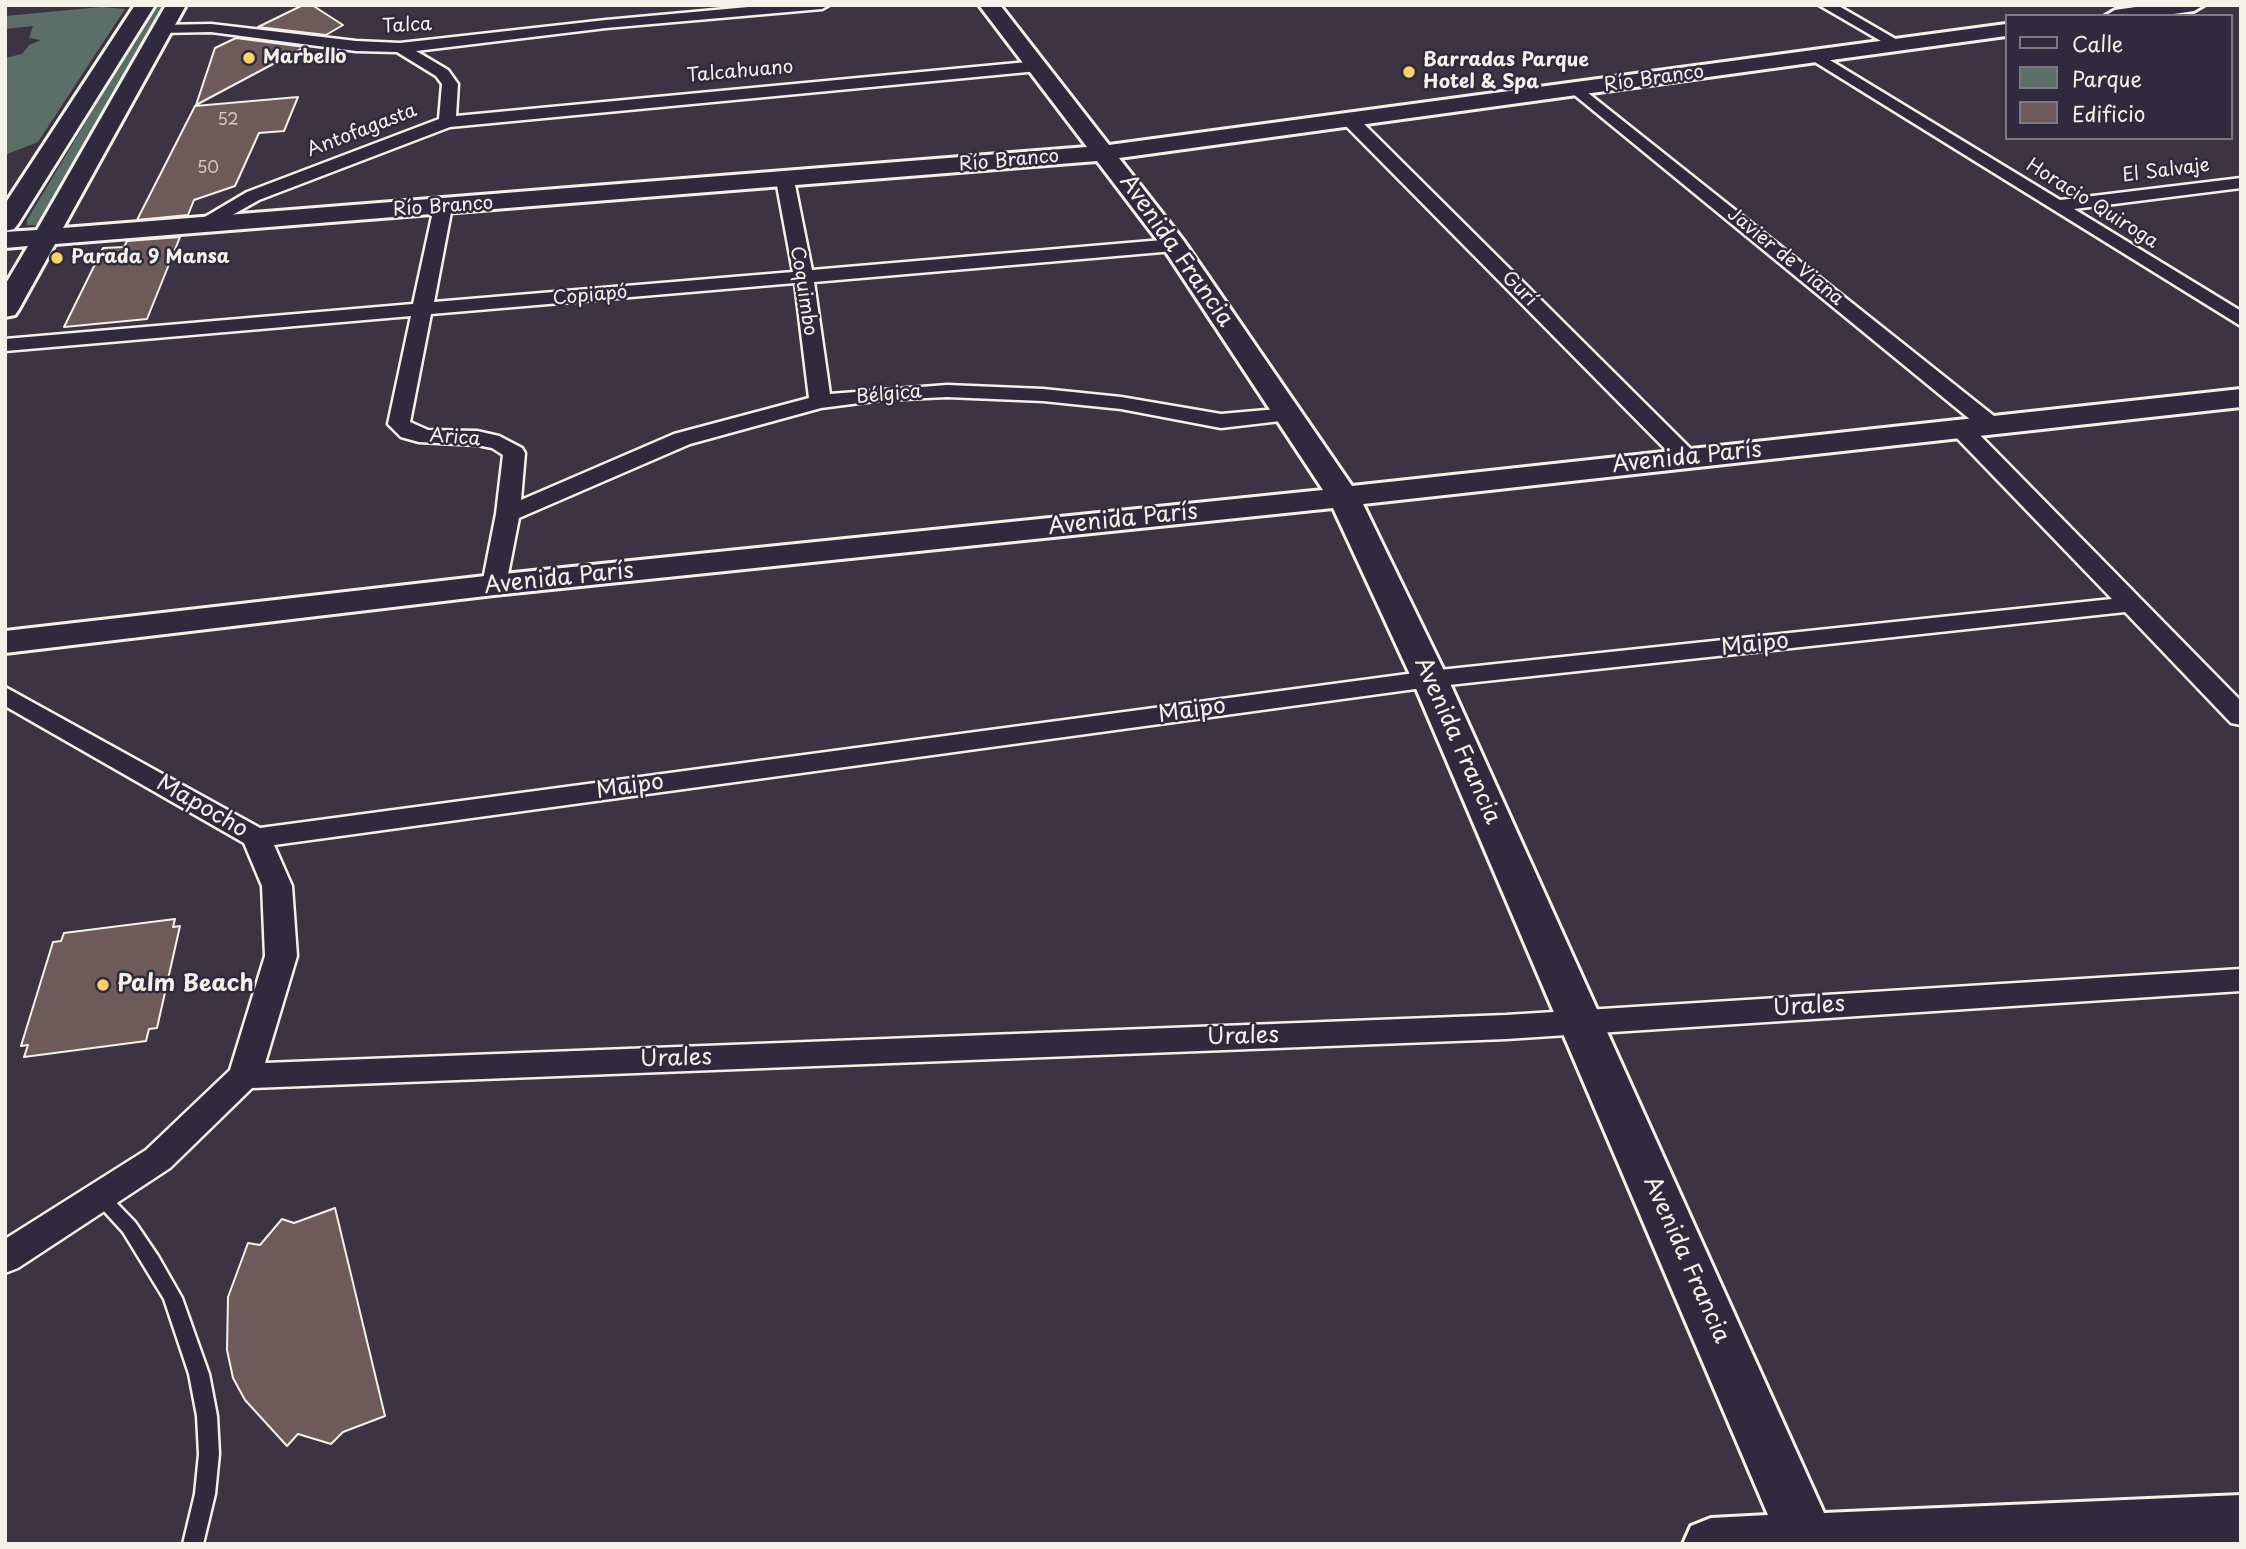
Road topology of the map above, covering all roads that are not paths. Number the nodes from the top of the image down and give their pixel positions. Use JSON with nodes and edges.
{"nodes":[{"id":1,"x":145,"y":5,"type":"edge"},
{"id":2,"x":176,"y":5,"type":"edge"},
{"id":3,"x":606,"y":5,"type":"edge"},
{"id":4,"x":822,"y":5,"type":"edge"},
{"id":5,"x":989,"y":5,"type":"edge"},
{"id":6,"x":1826,"y":5,"type":"edge"},
{"id":7,"x":2194,"y":5,"type":"edge"},
{"id":8,"x":2129,"y":14,"type":"edge"},
{"id":9,"x":606,"y":24,"type":"junction"},
{"id":10,"x":161,"y":29,"type":"junction"},
{"id":11,"x":2004,"y":30,"type":"edge"},
{"id":12,"x":1898,"y":45,"type":"junction"},
{"id":13,"x":400,"y":48,"type":"junction"},
{"id":14,"x":1815,"y":57,"type":"junction"},
{"id":15,"x":1038,"y":66,"type":"junction"},
{"id":16,"x":1578,"y":90,"type":"junction"},
{"id":17,"x":447,"y":121,"type":"junction"},
{"id":18,"x":1351,"y":121,"type":"junction"},
{"id":19,"x":1106,"y":153,"type":"junction"},
{"id":20,"x":785,"y":180,"type":"junction"},
{"id":21,"x":2241,"y":183,"type":"edge"},
{"id":22,"x":2055,"y":206,"type":"junction"},
{"id":23,"x":443,"y":207,"type":"junction"},
{"id":24,"x":5,"y":224,"type":"edge"},
{"id":25,"x":204,"y":225,"type":"junction"},
{"id":26,"x":46,"y":237,"type":"junction"},
{"id":27,"x":5,"y":240,"type":"edge"},
{"id":28,"x":1174,"y":245,"type":"junction"},
{"id":29,"x":804,"y":278,"type":"junction"},
{"id":30,"x":5,"y":309,"type":"edge"},
{"id":31,"x":421,"y":311,"type":"junction"},
{"id":32,"x":2241,"y":320,"type":"edge"},
{"id":33,"x":5,"y":345,"type":"edge"},
{"id":34,"x":2241,"y":398,"type":"edge"},
{"id":35,"x":820,"y":402,"type":"junction"},
{"id":36,"x":1289,"y":414,"type":"junction"},
{"id":37,"x":1975,"y":427,"type":"junction"},
{"id":38,"x":1686,"y":457,"type":"junction"},
{"id":39,"x":1343,"y":496,"type":"junction"},
{"id":40,"x":508,"y":514,"type":"junction"},
{"id":41,"x":494,"y":585,"type":"junction"},
{"id":42,"x":2131,"y":604,"type":"junction"},
{"id":43,"x":5,"y":642,"type":"edge"},
{"id":44,"x":1430,"y":679,"type":"junction"},
{"id":45,"x":5,"y":695,"type":"edge"},
{"id":46,"x":2241,"y":717,"type":"edge"},
{"id":47,"x":256,"y":838,"type":"junction"},
{"id":48,"x":2241,"y":980,"type":"edge"},
{"id":49,"x":1582,"y":1021,"type":"junction"},
{"id":50,"x":244,"y":1076,"type":"junction"},
{"id":51,"x":100,"y":1196,"type":"junction"},
{"id":52,"x":5,"y":1258,"type":"edge"},
{"id":53,"x":2241,"y":1521,"type":"edge"},
{"id":54,"x":1808,"y":1541,"type":"edge"},
{"id":55,"x":193,"y":1544,"type":"edge"},
{"id":56,"x":1711,"y":1544,"type":"edge"}],
"edges":[{"from":1,"to":24,"type":"street"},
{"from":2,"to":10,"type":"street"},
{"from":3,"to":9,"type":"street"},
{"from":4,"to":9,"type":"street","name":"Talca"},
{"from":5,"to":15,"type":"street","name":"Avenida Francia"},
{"from":6,"to":12,"type":"street"},
{"from":7,"to":8,"type":"street"},
{"from":9,"to":13,"type":"street","name":"Talca"},
{"from":10,"to":13,"type":"street","name":"Talca"},
{"from":10,"to":26,"type":"street"},
{"from":11,"to":12,"type":"street","name":"Río Branco"},
{"from":12,"to":14,"type":"street","name":"Río Branco"},
{"from":13,"to":17,"type":"street","name":"Antofagasta"},
{"from":14,"to":16,"type":"street","name":"Río Branco"},
{"from":14,"to":22,"type":"street","name":"Horacio Quiroga"},
{"from":15,"to":17,"type":"street","name":"Talcahuano"},
{"from":15,"to":19,"type":"street","name":"Avenida Francia"},
{"from":16,"to":18,"type":"street","name":"Río Branco"},
{"from":16,"to":37,"type":"street","name":"Javier de Viana"},
{"from":17,"to":25,"type":"street","name":"Antofagasta"},
{"from":18,"to":19,"type":"street","name":"Río Branco"},
{"from":18,"to":38,"type":"street","name":"Gurí"},
{"from":19,"to":20,"type":"street","name":"Río Branco"},
{"from":19,"to":28,"type":"street","name":"Avenida Francia"},
{"from":20,"to":23,"type":"street","name":"Río Branco"},
{"from":20,"to":29,"type":"street","name":"Coquimbo"},
{"from":21,"to":22,"type":"street","name":"El Salvaje"},
{"from":22,"to":32,"type":"street","name":"Horacio Quiroga"},
{"from":23,"to":25,"type":"street","name":"Río Branco"},
{"from":23,"to":31,"type":"street","name":"Arica"},
{"from":25,"to":26,"type":"street","name":"Río Branco"},
{"from":26,"to":27,"type":"street","name":"Río Branco"},
{"from":26,"to":30,"type":"street"},
{"from":28,"to":29,"type":"street","name":"Copiapó"},
{"from":28,"to":36,"type":"street","name":"Avenida Francia"},
{"from":29,"to":31,"type":"street","name":"Copiapó"},
{"from":29,"to":35,"type":"street","name":"Coquimbo"},
{"from":31,"to":33,"type":"street","name":"Copiapó"},
{"from":31,"to":40,"type":"street","name":"Arica"},
{"from":34,"to":37,"type":"street","name":"Avenida París"},
{"from":35,"to":36,"type":"street","name":"Bélgica"},
{"from":35,"to":40,"type":"street","name":"Bélgica"},
{"from":36,"to":39,"type":"street","name":"Avenida Francia"},
{"from":37,"to":38,"type":"street","name":"Avenida París"},
{"from":37,"to":42,"type":"street","name":"Javier de Viana"},
{"from":38,"to":39,"type":"street","name":"Avenida París"},
{"from":39,"to":41,"type":"street","name":"Avenida París"},
{"from":39,"to":44,"type":"street","name":"Avenida Francia"},
{"from":40,"to":41,"type":"street","name":"Arica"},
{"from":41,"to":43,"type":"street","name":"Avenida París"},
{"from":42,"to":44,"type":"street","name":"Maipo"},
{"from":42,"to":46,"type":"street","name":"Javier de Viana"},
{"from":44,"to":47,"type":"street","name":"Maipo"},
{"from":44,"to":49,"type":"street","name":"Avenida Francia"},
{"from":45,"to":47,"type":"street","name":"Mapocho"},
{"from":47,"to":50,"type":"street","name":"Mapocho"},
{"from":48,"to":49,"type":"street","name":"Urales"},
{"from":49,"to":50,"type":"street","name":"Urales"},
{"from":49,"to":54,"type":"street","name":"Avenida Francia"},
{"from":50,"to":51,"type":"street"},
{"from":51,"to":52,"type":"street"},
{"from":51,"to":55,"type":"lane"},
{"from":53,"to":54,"type":"street"},
{"from":54,"to":56,"type":"street"}]}
